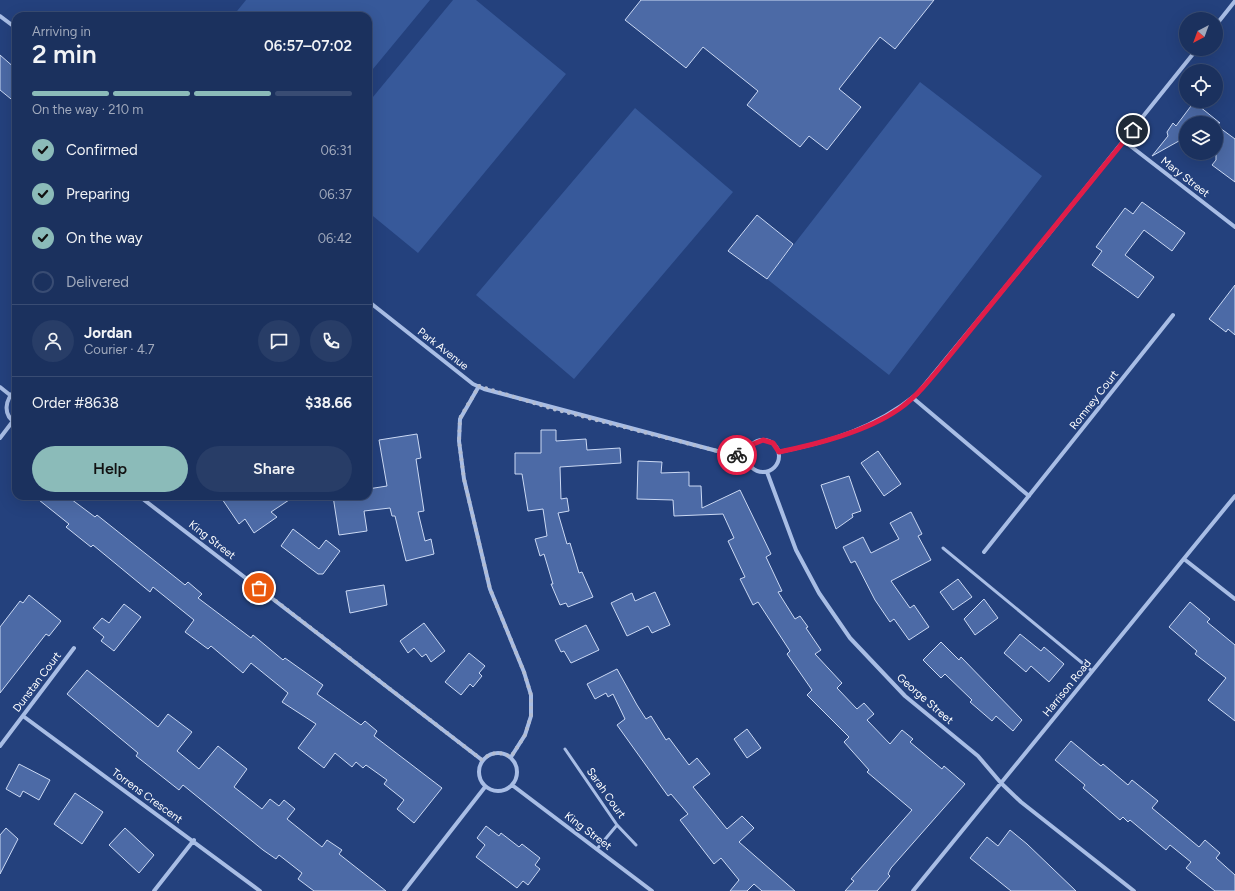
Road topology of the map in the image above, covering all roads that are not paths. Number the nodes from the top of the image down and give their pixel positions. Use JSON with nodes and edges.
{"nodes":[{"id":1,"x":1235,"y":1,"type":"edge"},
{"id":2,"x":0,"y":16,"type":"edge"},
{"id":3,"x":1223,"y":16,"type":"edge"},
{"id":4,"x":12,"y":25,"type":"edge"},
{"id":5,"x":1191,"y":56,"type":"edge"},
{"id":6,"x":1124,"y":141,"type":"junction"},
{"id":7,"x":1235,"y":227,"type":"edge"},
{"id":8,"x":372,"y":304,"type":"edge"},
{"id":9,"x":1173,"y":315,"type":"dead end"},
{"id":10,"x":479,"y":386,"type":"junction"},
{"id":11,"x":0,"y":387,"type":"edge"},
{"id":12,"x":10,"y":395,"type":"joint"},
{"id":13,"x":913,"y":398,"type":"junction"},
{"id":14,"x":12,"y":419,"type":"edge"},
{"id":15,"x":12,"y":425,"type":"edge"},
{"id":16,"x":0,"y":438,"type":"edge"},
{"id":17,"x":779,"y":452,"type":"junction"},
{"id":18,"x":747,"y":456,"type":"junction"},
{"id":19,"x":766,"y":472,"type":"junction"},
{"id":20,"x":1029,"y":496,"type":"junction"},
{"id":21,"x":1235,"y":496,"type":"edge"},
{"id":22,"x":144,"y":500,"type":"edge"},
{"id":23,"x":943,"y":548,"type":"dead end"},
{"id":24,"x":984,"y":552,"type":"dead end"},
{"id":25,"x":1184,"y":559,"type":"junction"},
{"id":26,"x":1235,"y":599,"type":"edge"},
{"id":27,"x":74,"y":648,"type":"dead end"},
{"id":28,"x":1092,"y":671,"type":"junction"},
{"id":29,"x":23,"y":716,"type":"junction"},
{"id":30,"x":0,"y":746,"type":"edge"},
{"id":31,"x":565,"y":749,"type":"dead end"},
{"id":32,"x":511,"y":757,"type":"junction"},
{"id":33,"x":482,"y":760,"type":"junction"},
{"id":34,"x":1001,"y":783,"type":"junction"},
{"id":35,"x":512,"y":785,"type":"junction"},
{"id":36,"x":485,"y":787,"type":"junction"},
{"id":37,"x":617,"y":825,"type":"junction"},
{"id":38,"x":194,"y":840,"type":"junction"},
{"id":39,"x":636,"y":845,"type":"dead end"},
{"id":40,"x":597,"y":849,"type":"junction"},
{"id":41,"x":154,"y":891,"type":"edge"},
{"id":42,"x":260,"y":891,"type":"edge"},
{"id":43,"x":404,"y":891,"type":"edge"},
{"id":44,"x":652,"y":891,"type":"edge"},
{"id":45,"x":913,"y":891,"type":"edge"},
{"id":46,"x":1134,"y":891,"type":"edge"}],
"edges":[{"from":1,"to":3,"type":"street"},
{"from":2,"to":4,"type":"street"},
{"from":5,"to":6,"type":"street"},
{"from":6,"to":7,"type":"street","name":"Mary Street"},
{"from":6,"to":13,"type":"street"},
{"from":8,"to":10,"type":"street","name":"Park Avenue"},
{"from":9,"to":20,"type":"street","name":"Romney Court"},
{"from":10,"to":18,"type":"street","name":"Park Avenue"},
{"from":10,"to":32,"type":"street"},
{"from":11,"to":12,"type":"street"},
{"from":12,"to":14,"type":"street"},
{"from":13,"to":17,"type":"street"},
{"from":13,"to":20,"type":"street"},
{"from":15,"to":16,"type":"street"},
{"from":17,"to":18,"type":"street"},
{"from":17,"to":19,"type":"street"},
{"from":18,"to":19,"type":"street"},
{"from":19,"to":34,"type":"street","name":"George Street"},
{"from":20,"to":24,"type":"street","name":"Romney Court"},
{"from":21,"to":25,"type":"street","name":"Harrison Road"},
{"from":22,"to":33,"type":"street","name":"King Street"},
{"from":23,"to":28,"type":"lane"},
{"from":25,"to":26,"type":"street"},
{"from":25,"to":28,"type":"street","name":"Harrison Road"},
{"from":27,"to":29,"type":"street","name":"Dunstan Court"},
{"from":28,"to":34,"type":"street","name":"Harrison Road"},
{"from":29,"to":30,"type":"street","name":"Dunstan Court"},
{"from":29,"to":38,"type":"street","name":"Torrens Crescent"},
{"from":31,"to":37,"type":"lane","name":"Sarah Court"},
{"from":32,"to":33,"type":"street"},
{"from":32,"to":35,"type":"street"},
{"from":33,"to":36,"type":"street"},
{"from":34,"to":45,"type":"street","name":"Harrison Road"},
{"from":34,"to":46,"type":"street","name":"George Street"},
{"from":35,"to":36,"type":"street"},
{"from":35,"to":40,"type":"street","name":"King Street"},
{"from":36,"to":43,"type":"street"},
{"from":37,"to":39,"type":"lane","name":"Sarah Court"},
{"from":37,"to":40,"type":"lane"},
{"from":38,"to":41,"type":"street"},
{"from":38,"to":42,"type":"street","name":"Torrens Crescent"},
{"from":40,"to":44,"type":"street","name":"King Street"}]}
